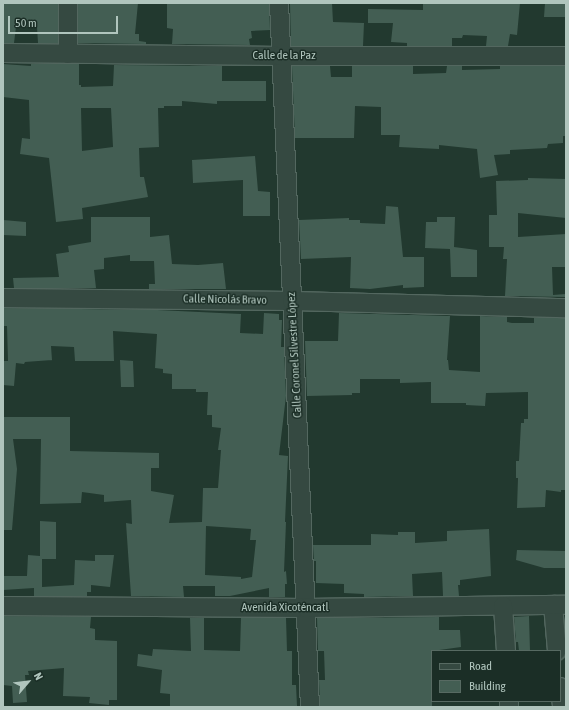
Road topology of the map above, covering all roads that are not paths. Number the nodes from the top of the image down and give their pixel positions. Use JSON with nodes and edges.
{"nodes":[{"id":1,"x":68,"y":3,"type":"edge"},
{"id":2,"x":279,"y":3,"type":"edge"},
{"id":3,"x":3,"y":53,"type":"edge"},
{"id":4,"x":68,"y":54,"type":"junction"},
{"id":5,"x":280,"y":56,"type":"junction"},
{"id":6,"x":566,"y":56,"type":"edge"},
{"id":7,"x":3,"y":298,"type":"edge"},
{"id":8,"x":292,"y":301,"type":"junction"},
{"id":9,"x":566,"y":308,"type":"edge"},
{"id":10,"x":559,"y":605,"type":"edge"},
{"id":11,"x":3,"y":606,"type":"edge"},
{"id":12,"x":503,"y":606,"type":"junction"},
{"id":13,"x":306,"y":608,"type":"junction"},
{"id":14,"x":506,"y":650,"type":"edge"},
{"id":15,"x":557,"y":650,"type":"edge"},
{"id":16,"x":561,"y":697,"type":"edge"},
{"id":17,"x":310,"y":707,"type":"edge"},
{"id":18,"x":562,"y":707,"type":"edge"}],
"edges":[{"from":1,"to":4,"type":"street"},
{"from":2,"to":5,"type":"street","name":"Calle Coronel Silvestre López"},
{"from":3,"to":4,"type":"street","name":"Calle de la Paz"},
{"from":4,"to":5,"type":"street","name":"Calle de la Paz"},
{"from":5,"to":6,"type":"street","name":"Calle de la Paz"},
{"from":5,"to":8,"type":"street","name":"Calle Coronel Silvestre López"},
{"from":7,"to":8,"type":"street","name":"Calle Nicolás Bravo"},
{"from":8,"to":9,"type":"street","name":"Calle Nicolás Bravo"},
{"from":8,"to":13,"type":"street","name":"Calle Coronel Silvestre López"},
{"from":10,"to":12,"type":"street","name":"Avenida Xicoténcatl"},
{"from":10,"to":15,"type":"street"},
{"from":11,"to":13,"type":"street","name":"Avenida Xicoténcatl"},
{"from":12,"to":13,"type":"street","name":"Avenida Xicoténcatl"},
{"from":12,"to":14,"type":"street"},
{"from":13,"to":17,"type":"street","name":"Calle Coronel Silvestre López"},
{"from":16,"to":18,"type":"street"}]}
